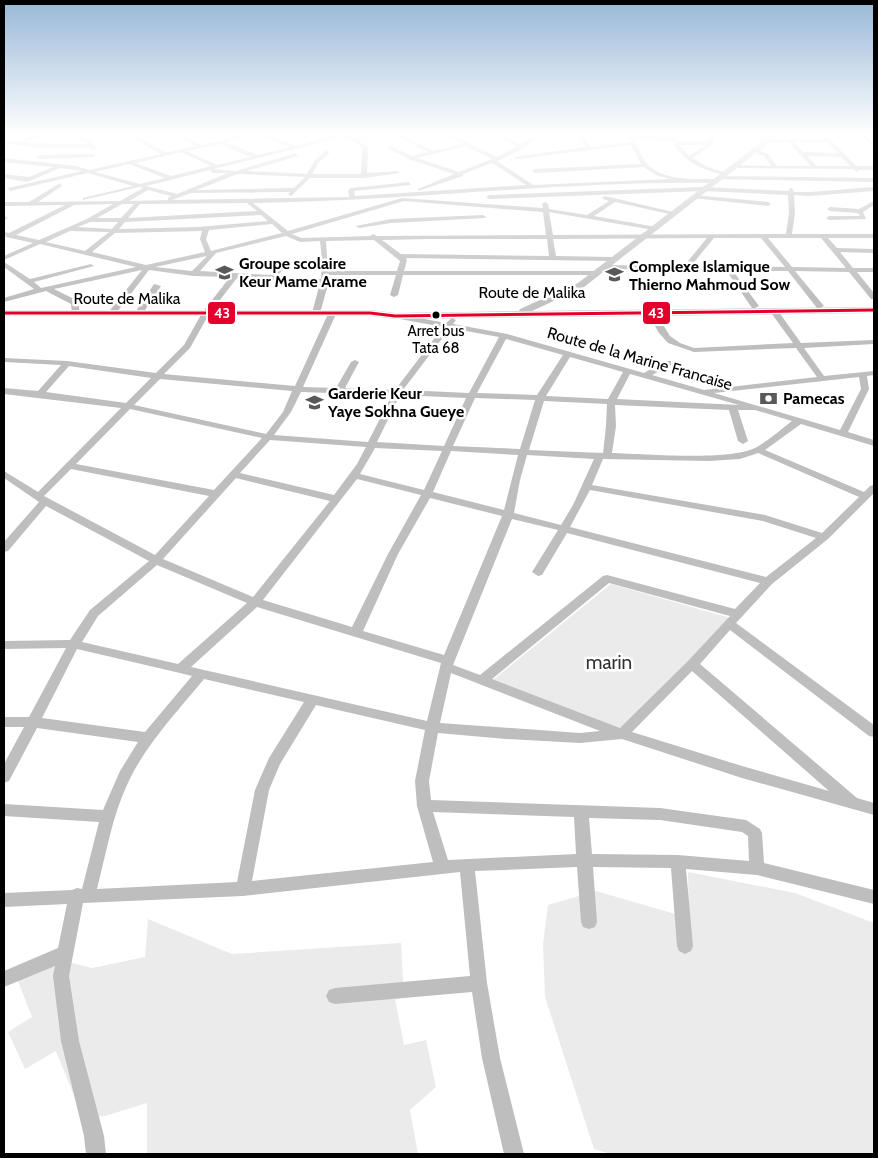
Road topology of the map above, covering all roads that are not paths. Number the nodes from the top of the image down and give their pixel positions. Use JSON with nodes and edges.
{"nodes":[{"id":1,"x":54,"y":189,"type":"edge"},
{"id":2,"x":123,"y":189,"type":"edge"},
{"id":3,"x":146,"y":189,"type":"joint"},
{"id":4,"x":191,"y":189,"type":"edge"},
{"id":5,"x":360,"y":189,"type":"edge"},
{"id":6,"x":415,"y":189,"type":"edge"},
{"id":7,"x":423,"y":189,"type":"edge"},
{"id":8,"x":487,"y":189,"type":"edge"},
{"id":9,"x":537,"y":189,"type":"edge"},
{"id":10,"x":791,"y":189,"type":"edge"},
{"id":11,"x":295,"y":190,"type":"joint"},
{"id":12,"x":703,"y":190,"type":"junction"},
{"id":13,"x":874,"y":190,"type":"edge"},
{"id":14,"x":186,"y":191,"type":"junction"},
{"id":15,"x":236,"y":191,"type":"junction"},
{"id":16,"x":418,"y":191,"type":"junction"},
{"id":17,"x":410,"y":194,"type":"junction"},
{"id":18,"x":586,"y":194,"type":"junction"},
{"id":19,"x":793,"y":194,"type":"junction"},
{"id":20,"x":828,"y":194,"type":"junction"},
{"id":21,"x":542,"y":195,"type":"junction"},
{"id":22,"x":176,"y":196,"type":"junction"},
{"id":23,"x":380,"y":197,"type":"junction"},
{"id":24,"x":694,"y":197,"type":"junction"},
{"id":25,"x":352,"y":199,"type":"junction"},
{"id":26,"x":401,"y":199,"type":"junction"},
{"id":27,"x":328,"y":200,"type":"junction"},
{"id":28,"x":614,"y":200,"type":"junction"},
{"id":29,"x":285,"y":201,"type":"junction"},
{"id":30,"x":421,"y":201,"type":"junction"},
{"id":31,"x":228,"y":202,"type":"junction"},
{"id":32,"x":249,"y":202,"type":"junction"},
{"id":33,"x":70,"y":203,"type":"junction"},
{"id":34,"x":117,"y":203,"type":"junction"},
{"id":35,"x":138,"y":203,"type":"junction"},
{"id":36,"x":164,"y":203,"type":"junction"},
{"id":37,"x":874,"y":203,"type":"edge"},
{"id":38,"x":4,"y":204,"type":"edge"},
{"id":39,"x":30,"y":204,"type":"junction"},
{"id":40,"x":768,"y":204,"type":"dead end"},
{"id":41,"x":386,"y":205,"type":"junction"},
{"id":42,"x":407,"y":207,"type":"dead end"},
{"id":43,"x":546,"y":210,"type":"junction"},
{"id":44,"x":830,"y":210,"type":"junction"},
{"id":45,"x":860,"y":211,"type":"junction"},
{"id":46,"x":674,"y":212,"type":"junction"},
{"id":47,"x":262,"y":214,"type":"junction"},
{"id":48,"x":412,"y":214,"type":"dead end"},
{"id":49,"x":221,"y":215,"type":"junction"},
{"id":50,"x":343,"y":217,"type":"junction"},
{"id":51,"x":466,"y":217,"type":"junction"},
{"id":52,"x":484,"y":217,"type":"dead end"},
{"id":53,"x":588,"y":217,"type":"junction"},
{"id":54,"x":829,"y":218,"type":"junction"},
{"id":55,"x":89,"y":220,"type":"junction"},
{"id":56,"x":416,"y":220,"type":"junction"},
{"id":57,"x":124,"y":221,"type":"junction"},
{"id":58,"x":274,"y":222,"type":"junction"},
{"id":59,"x":359,"y":226,"type":"junction"},
{"id":60,"x":209,"y":228,"type":"junction"},
{"id":61,"x":654,"y":228,"type":"junction"},
{"id":62,"x":70,"y":229,"type":"junction"},
{"id":63,"x":114,"y":230,"type":"junction"},
{"id":64,"x":287,"y":234,"type":"junction"},
{"id":65,"x":6,"y":236,"type":"edge"},
{"id":66,"x":468,"y":236,"type":"junction"},
{"id":67,"x":478,"y":236,"type":"junction"},
{"id":68,"x":712,"y":236,"type":"junction"},
{"id":69,"x":763,"y":236,"type":"junction"},
{"id":70,"x":789,"y":236,"type":"junction"},
{"id":71,"x":823,"y":236,"type":"junction"},
{"id":72,"x":832,"y":236,"type":"junction"},
{"id":73,"x":874,"y":236,"type":"edge"},
{"id":74,"x":375,"y":237,"type":"junction"},
{"id":75,"x":550,"y":237,"type":"junction"},
{"id":76,"x":642,"y":237,"type":"junction"},
{"id":77,"x":323,"y":240,"type":"junction"},
{"id":78,"x":41,"y":242,"type":"junction"},
{"id":79,"x":216,"y":250,"type":"junction"},
{"id":80,"x":835,"y":250,"type":"junction"},
{"id":81,"x":874,"y":251,"type":"edge"},
{"id":82,"x":88,"y":252,"type":"junction"},
{"id":83,"x":208,"y":252,"type":"junction"},
{"id":84,"x":401,"y":256,"type":"junction"},
{"id":85,"x":478,"y":256,"type":"junction"},
{"id":86,"x":553,"y":257,"type":"junction"},
{"id":87,"x":4,"y":258,"type":"edge"},
{"id":88,"x":613,"y":259,"type":"junction"},
{"id":89,"x":288,"y":261,"type":"dead end"},
{"id":90,"x":4,"y":264,"type":"edge"},
{"id":91,"x":91,"y":266,"type":"dead end"},
{"id":92,"x":146,"y":266,"type":"junction"},
{"id":93,"x":603,"y":266,"type":"junction"},
{"id":94,"x":686,"y":268,"type":"junction"},
{"id":95,"x":728,"y":269,"type":"junction"},
{"id":96,"x":789,"y":269,"type":"junction"},
{"id":97,"x":849,"y":269,"type":"junction"},
{"id":98,"x":874,"y":270,"type":"edge"},
{"id":99,"x":595,"y":273,"type":"junction"},
{"id":100,"x":193,"y":274,"type":"junction"},
{"id":101,"x":326,"y":274,"type":"junction"},
{"id":102,"x":401,"y":274,"type":"junction"},
{"id":103,"x":479,"y":274,"type":"junction"},
{"id":104,"x":234,"y":277,"type":"junction"},
{"id":105,"x":270,"y":279,"type":"junction"},
{"id":106,"x":27,"y":282,"type":"junction"},
{"id":107,"x":325,"y":282,"type":"junction"},
{"id":108,"x":157,"y":286,"type":"dead end"},
{"id":109,"x":44,"y":289,"type":"junction"},
{"id":110,"x":394,"y":295,"type":"dead end"},
{"id":111,"x":874,"y":297,"type":"edge"},
{"id":112,"x":4,"y":300,"type":"edge"},
{"id":113,"x":531,"y":306,"type":"junction"},
{"id":114,"x":755,"y":306,"type":"junction"},
{"id":115,"x":820,"y":306,"type":"junction"},
{"id":116,"x":874,"y":306,"type":"edge"},
{"id":117,"x":773,"y":310,"type":"junction"},
{"id":118,"x":874,"y":310,"type":"edge"},
{"id":119,"x":651,"y":312,"type":"junction"},
{"id":120,"x":4,"y":313,"type":"edge"},
{"id":121,"x":206,"y":313,"type":"junction"},
{"id":122,"x":316,"y":313,"type":"junction"},
{"id":123,"x":370,"y":313,"type":"junction"},
{"id":124,"x":522,"y":313,"type":"junction"},
{"id":125,"x":76,"y":314,"type":"junction"},
{"id":126,"x":110,"y":314,"type":"junction"},
{"id":127,"x":138,"y":314,"type":"junction"},
{"id":128,"x":332,"y":314,"type":"junction"},
{"id":129,"x":457,"y":315,"type":"junction"},
{"id":130,"x":395,"y":316,"type":"junction"},
{"id":131,"x":449,"y":324,"type":"junction"},
{"id":132,"x":504,"y":336,"type":"junction"},
{"id":133,"x":874,"y":342,"type":"edge"},
{"id":134,"x":798,"y":346,"type":"junction"},
{"id":135,"x":568,"y":354,"type":"junction"},
{"id":136,"x":4,"y":360,"type":"edge"},
{"id":137,"x":355,"y":362,"type":"dead end"},
{"id":138,"x":67,"y":363,"type":"junction"},
{"id":139,"x":668,"y":363,"type":"dead end"},
{"id":140,"x":628,"y":370,"type":"junction"},
{"id":141,"x":874,"y":373,"type":"edge"},
{"id":142,"x":863,"y":374,"type":"junction"},
{"id":143,"x":158,"y":376,"type":"junction"},
{"id":144,"x":646,"y":376,"type":"junction"},
{"id":145,"x":820,"y":377,"type":"junction"},
{"id":146,"x":298,"y":389,"type":"junction"},
{"id":147,"x":4,"y":391,"type":"edge"},
{"id":148,"x":340,"y":391,"type":"junction"},
{"id":149,"x":703,"y":392,"type":"junction"},
{"id":150,"x":397,"y":393,"type":"junction"},
{"id":151,"x":40,"y":394,"type":"junction"},
{"id":152,"x":470,"y":397,"type":"junction"},
{"id":153,"x":540,"y":398,"type":"junction"},
{"id":154,"x":612,"y":402,"type":"junction"},
{"id":155,"x":128,"y":406,"type":"junction"},
{"id":156,"x":755,"y":407,"type":"junction"},
{"id":157,"x":733,"y":408,"type":"junction"},
{"id":158,"x":800,"y":420,"type":"junction"},
{"id":159,"x":843,"y":433,"type":"junction"},
{"id":160,"x":268,"y":437,"type":"junction"},
{"id":161,"x":743,"y":441,"type":"dead end"},
{"id":162,"x":874,"y":443,"type":"edge"},
{"id":163,"x":372,"y":444,"type":"junction"},
{"id":164,"x":447,"y":448,"type":"junction"},
{"id":165,"x":758,"y":450,"type":"junction"},
{"id":166,"x":524,"y":452,"type":"junction"},
{"id":167,"x":604,"y":457,"type":"junction"},
{"id":168,"x":71,"y":466,"type":"junction"},
{"id":169,"x":4,"y":474,"type":"edge"},
{"id":170,"x":234,"y":475,"type":"junction"},
{"id":171,"x":354,"y":475,"type":"junction"},
{"id":172,"x":587,"y":487,"type":"junction"},
{"id":173,"x":874,"y":488,"type":"edge"},
{"id":174,"x":217,"y":494,"type":"junction"},
{"id":175,"x":427,"y":494,"type":"junction"},
{"id":176,"x":864,"y":496,"type":"junction"},
{"id":177,"x":42,"y":499,"type":"junction"},
{"id":178,"x":337,"y":499,"type":"junction"},
{"id":179,"x":508,"y":515,"type":"junction"},
{"id":180,"x":562,"y":530,"type":"junction"},
{"id":181,"x":824,"y":537,"type":"junction"},
{"id":182,"x":4,"y":548,"type":"edge"},
{"id":183,"x":156,"y":560,"type":"junction"},
{"id":184,"x":538,"y":572,"type":"dead end"},
{"id":185,"x":768,"y":581,"type":"junction"},
{"id":186,"x":255,"y":602,"type":"junction"},
{"id":187,"x":738,"y":614,"type":"junction"},
{"id":188,"x":730,"y":624,"type":"junction"},
{"id":189,"x":355,"y":634,"type":"junction"},
{"id":190,"x":74,"y":644,"type":"junction"},
{"id":191,"x":4,"y":645,"type":"edge"},
{"id":192,"x":448,"y":664,"type":"junction"},
{"id":193,"x":692,"y":664,"type":"junction"},
{"id":194,"x":180,"y":668,"type":"junction"},
{"id":195,"x":202,"y":673,"type":"junction"},
{"id":196,"x":481,"y":681,"type":"junction"},
{"id":197,"x":312,"y":700,"type":"junction"},
{"id":198,"x":4,"y":722,"type":"edge"},
{"id":199,"x":33,"y":722,"type":"junction"},
{"id":200,"x":432,"y":727,"type":"junction"},
{"id":201,"x":874,"y":732,"type":"edge"},
{"id":202,"x":622,"y":734,"type":"junction"},
{"id":203,"x":149,"y":738,"type":"junction"},
{"id":204,"x":4,"y":777,"type":"edge"},
{"id":205,"x":424,"y":806,"type":"junction"},
{"id":206,"x":856,"y":806,"type":"junction"},
{"id":207,"x":4,"y":810,"type":"edge"},
{"id":208,"x":874,"y":810,"type":"edge"},
{"id":209,"x":581,"y":812,"type":"junction"},
{"id":210,"x":108,"y":816,"type":"junction"},
{"id":211,"x":584,"y":860,"type":"junction"},
{"id":212,"x":678,"y":862,"type":"junction"},
{"id":213,"x":467,"y":865,"type":"junction"},
{"id":214,"x":442,"y":867,"type":"junction"},
{"id":215,"x":757,"y":868,"type":"junction"},
{"id":216,"x":243,"y":889,"type":"junction"},
{"id":217,"x":82,"y":895,"type":"junction"},
{"id":218,"x":874,"y":897,"type":"edge"},
{"id":219,"x":4,"y":900,"type":"edge"},
{"id":220,"x":589,"y":922,"type":"dead end"},
{"id":221,"x":685,"y":946,"type":"dead end"},
{"id":222,"x":64,"y":954,"type":"junction"},
{"id":223,"x":4,"y":979,"type":"edge"},
{"id":224,"x":479,"y":983,"type":"junction"},
{"id":225,"x":335,"y":996,"type":"dead end"},
{"id":226,"x":96,"y":1154,"type":"edge"},
{"id":227,"x":514,"y":1154,"type":"edge"}],
"edges":[{"from":1,"to":39,"type":"street"},
{"from":2,"to":33,"type":"street"},
{"from":3,"to":22,"type":"street"},
{"from":3,"to":34,"type":"street"},
{"from":4,"to":14,"type":"street"},
{"from":5,"to":25,"type":"street"},
{"from":6,"to":16,"type":"street"},
{"from":7,"to":16,"type":"street"},
{"from":8,"to":17,"type":"street"},
{"from":9,"to":21,"type":"street"},
{"from":10,"to":19,"type":"street"},
{"from":11,"to":15,"type":"street"},
{"from":11,"to":29,"type":"street"},
{"from":12,"to":18,"type":"street"},
{"from":12,"to":19,"type":"street"},
{"from":12,"to":24,"type":"main road"},
{"from":13,"to":20,"type":"street"},
{"from":14,"to":15,"type":"street"},
{"from":14,"to":22,"type":"street"},
{"from":15,"to":31,"type":"street"},
{"from":16,"to":17,"type":"street"},
{"from":17,"to":26,"type":"street"},
{"from":18,"to":21,"type":"street"},
{"from":18,"to":28,"type":"street"},
{"from":19,"to":20,"type":"street"},
{"from":19,"to":70,"type":"street"},
{"from":20,"to":44,"type":"street"},
{"from":21,"to":30,"type":"street"},
{"from":21,"to":43,"type":"street"},
{"from":22,"to":36,"type":"street"},
{"from":23,"to":25,"type":"street"},
{"from":23,"to":26,"type":"street"},
{"from":23,"to":41,"type":"street"},
{"from":24,"to":40,"type":"street"},
{"from":24,"to":46,"type":"main road"},
{"from":25,"to":27,"type":"street"},
{"from":26,"to":30,"type":"street"},
{"from":26,"to":41,"type":"street"},
{"from":26,"to":42,"type":"street"},
{"from":27,"to":29,"type":"street"},
{"from":27,"to":50,"type":"street"},
{"from":28,"to":46,"type":"street"},
{"from":28,"to":53,"type":"street"},
{"from":29,"to":32,"type":"street"},
{"from":30,"to":43,"type":"street"},
{"from":31,"to":32,"type":"street"},
{"from":31,"to":36,"type":"street"},
{"from":31,"to":49,"type":"street"},
{"from":32,"to":47,"type":"street"},
{"from":33,"to":34,"type":"street"},
{"from":33,"to":39,"type":"street"},
{"from":33,"to":65,"type":"street"},
{"from":34,"to":35,"type":"street"},
{"from":34,"to":55,"type":"street"},
{"from":35,"to":36,"type":"street"},
{"from":35,"to":57,"type":"street"},
{"from":37,"to":45,"type":"street"},
{"from":38,"to":39,"type":"street"},
{"from":41,"to":50,"type":"street"},
{"from":43,"to":53,"type":"street"},
{"from":43,"to":75,"type":"street"},
{"from":44,"to":45,"type":"street"},
{"from":44,"to":54,"type":"street"},
{"from":45,"to":54,"type":"street"},
{"from":46,"to":61,"type":"main road"},
{"from":47,"to":49,"type":"street"},
{"from":47,"to":58,"type":"street"},
{"from":48,"to":56,"type":"street"},
{"from":49,"to":57,"type":"street"},
{"from":49,"to":60,"type":"street"},
{"from":50,"to":59,"type":"street"},
{"from":50,"to":64,"type":"street"},
{"from":51,"to":52,"type":"street"},
{"from":51,"to":56,"type":"street"},
{"from":51,"to":66,"type":"street"},
{"from":53,"to":61,"type":"street"},
{"from":54,"to":72,"type":"street"},
{"from":55,"to":57,"type":"street"},
{"from":55,"to":62,"type":"street"},
{"from":56,"to":59,"type":"street"},
{"from":57,"to":63,"type":"street"},
{"from":58,"to":60,"type":"street"},
{"from":58,"to":64,"type":"street"},
{"from":59,"to":74,"type":"street"},
{"from":60,"to":63,"type":"street"},
{"from":60,"to":83,"type":"street"},
{"from":61,"to":76,"type":"main road"},
{"from":62,"to":63,"type":"street"},
{"from":62,"to":78,"type":"street"},
{"from":63,"to":82,"type":"street"},
{"from":64,"to":77,"type":"street"},
{"from":64,"to":79,"type":"street"},
{"from":65,"to":78,"type":"street"},
{"from":66,"to":67,"type":"street"},
{"from":66,"to":74,"type":"street"},
{"from":67,"to":75,"type":"street"},
{"from":67,"to":85,"type":"street"},
{"from":68,"to":69,"type":"street"},
{"from":68,"to":76,"type":"street"},
{"from":68,"to":94,"type":"street"},
{"from":69,"to":70,"type":"street"},
{"from":69,"to":96,"type":"street"},
{"from":70,"to":71,"type":"street"},
{"from":71,"to":72,"type":"street"},
{"from":71,"to":80,"type":"street"},
{"from":72,"to":73,"type":"street"},
{"from":74,"to":77,"type":"street"},
{"from":74,"to":84,"type":"street"},
{"from":75,"to":76,"type":"street"},
{"from":75,"to":86,"type":"street"},
{"from":76,"to":88,"type":"main road"},
{"from":77,"to":101,"type":"street"},
{"from":78,"to":82,"type":"street"},
{"from":78,"to":87,"type":"street"},
{"from":79,"to":83,"type":"street"},
{"from":79,"to":100,"type":"street"},
{"from":80,"to":81,"type":"street"},
{"from":80,"to":97,"type":"street"},
{"from":82,"to":92,"type":"street"},
{"from":83,"to":92,"type":"street"},
{"from":84,"to":85,"type":"street"},
{"from":84,"to":102,"type":"street"},
{"from":85,"to":86,"type":"street"},
{"from":85,"to":103,"type":"street"},
{"from":86,"to":88,"type":"street"},
{"from":88,"to":93,"type":"main road"},
{"from":89,"to":105,"type":"street"},
{"from":90,"to":106,"type":"street"},
{"from":91,"to":106,"type":"street"},
{"from":92,"to":100,"type":"street"},
{"from":92,"to":109,"type":"street"},
{"from":92,"to":126,"type":"street"},
{"from":93,"to":94,"type":"street"},
{"from":93,"to":99,"type":"main road"},
{"from":94,"to":95,"type":"street"},
{"from":95,"to":96,"type":"street"},
{"from":95,"to":114,"type":"street"},
{"from":96,"to":97,"type":"street"},
{"from":96,"to":115,"type":"street"},
{"from":97,"to":98,"type":"street"},
{"from":97,"to":111,"type":"street"},
{"from":99,"to":103,"type":"street"},
{"from":99,"to":113,"type":"main road"},
{"from":100,"to":104,"type":"street"},
{"from":101,"to":102,"type":"street"},
{"from":101,"to":107,"type":"street"},
{"from":102,"to":103,"type":"street"},
{"from":102,"to":110,"type":"street"},
{"from":104,"to":105,"type":"street"},
{"from":104,"to":121,"type":"street"},
{"from":105,"to":107,"type":"street"},
{"from":106,"to":109,"type":"street"},
{"from":107,"to":122,"type":"street"},
{"from":108,"to":127,"type":"street"},
{"from":109,"to":112,"type":"street"},
{"from":109,"to":125,"type":"street"},
{"from":113,"to":114,"type":"main road","name":"Route de Malika"},
{"from":113,"to":123,"type":"main road","name":"Route de Malika"},
{"from":113,"to":124,"type":"main road"},
{"from":114,"to":115,"type":"main road","name":"Route de Malika"},
{"from":115,"to":116,"type":"main road","name":"Route de Malika"},
{"from":117,"to":118,"type":"main road","name":"Route de Malika"},
{"from":117,"to":119,"type":"main road","name":"Route de Malika"},
{"from":117,"to":134,"type":"street"},
{"from":119,"to":124,"type":"main road","name":"Route de Malika"},
{"from":119,"to":134,"type":"street"},
{"from":120,"to":125,"type":"main road","name":"Route de Malika"},
{"from":121,"to":122,"type":"main road","name":"Route de Malika"},
{"from":121,"to":127,"type":"main road","name":"Route de Malika"},
{"from":121,"to":143,"type":"street"},
{"from":122,"to":128,"type":"main road","name":"Route de Malika"},
{"from":123,"to":128,"type":"main road","name":"Route de Malika"},
{"from":123,"to":130,"type":"main road","name":"Route de Malika"},
{"from":124,"to":129,"type":"main road","name":"Route de Malika"},
{"from":125,"to":126,"type":"main road","name":"Route de Malika"},
{"from":126,"to":127,"type":"main road","name":"Route de Malika"},
{"from":128,"to":146,"type":"street"},
{"from":129,"to":130,"type":"main road","name":"Route de Malika"},
{"from":129,"to":131,"type":"street"},
{"from":130,"to":131,"type":"street","name":"Route de la Marine Francaise"},
{"from":131,"to":132,"type":"street","name":"Route de la Marine Francaise"},
{"from":131,"to":150,"type":"street"},
{"from":132,"to":135,"type":"street","name":"Route de la Marine Francaise"},
{"from":132,"to":152,"type":"street"},
{"from":133,"to":134,"type":"street"},
{"from":134,"to":145,"type":"street"},
{"from":135,"to":140,"type":"street","name":"Route de la Marine Francaise"},
{"from":135,"to":153,"type":"street"},
{"from":136,"to":138,"type":"street"},
{"from":137,"to":148,"type":"street"},
{"from":138,"to":143,"type":"street"},
{"from":138,"to":151,"type":"street"},
{"from":139,"to":144,"type":"street"},
{"from":140,"to":144,"type":"street","name":"Route de la Marine Francaise"},
{"from":140,"to":154,"type":"street"},
{"from":141,"to":142,"type":"street"},
{"from":142,"to":145,"type":"street"},
{"from":142,"to":159,"type":"street"},
{"from":143,"to":146,"type":"street"},
{"from":143,"to":155,"type":"street"},
{"from":144,"to":149,"type":"street","name":"Route de la Marine Francaise"},
{"from":145,"to":149,"type":"street"},
{"from":146,"to":148,"type":"street"},
{"from":146,"to":160,"type":"street"},
{"from":147,"to":151,"type":"street"},
{"from":148,"to":150,"type":"street"},
{"from":149,"to":156,"type":"street","name":"Route de la Marine Francaise"},
{"from":150,"to":152,"type":"street"},
{"from":150,"to":163,"type":"street"},
{"from":151,"to":155,"type":"street"},
{"from":152,"to":153,"type":"street"},
{"from":152,"to":164,"type":"street"},
{"from":153,"to":154,"type":"street"},
{"from":153,"to":166,"type":"street"},
{"from":154,"to":157,"type":"street"},
{"from":154,"to":167,"type":"street"},
{"from":155,"to":160,"type":"street"},
{"from":155,"to":168,"type":"street"},
{"from":156,"to":157,"type":"street"},
{"from":156,"to":158,"type":"street","name":"Route de la Marine Francaise"},
{"from":157,"to":161,"type":"street"},
{"from":158,"to":159,"type":"street","name":"Route de la Marine Francaise"},
{"from":158,"to":165,"type":"street"},
{"from":159,"to":162,"type":"street","name":"Route de la Marine Francaise"},
{"from":160,"to":163,"type":"street"},
{"from":160,"to":170,"type":"street"},
{"from":163,"to":164,"type":"street"},
{"from":163,"to":171,"type":"street"},
{"from":164,"to":166,"type":"street"},
{"from":164,"to":175,"type":"street"},
{"from":165,"to":167,"type":"street"},
{"from":165,"to":176,"type":"street"},
{"from":166,"to":167,"type":"street"},
{"from":166,"to":179,"type":"street"},
{"from":167,"to":172,"type":"street"},
{"from":168,"to":174,"type":"street"},
{"from":168,"to":177,"type":"street"},
{"from":169,"to":177,"type":"street"},
{"from":170,"to":174,"type":"street"},
{"from":170,"to":178,"type":"street"},
{"from":171,"to":175,"type":"street"},
{"from":171,"to":178,"type":"street"},
{"from":172,"to":180,"type":"street"},
{"from":172,"to":181,"type":"street"},
{"from":173,"to":176,"type":"street"},
{"from":174,"to":183,"type":"street"},
{"from":175,"to":179,"type":"street"},
{"from":175,"to":189,"type":"street"},
{"from":176,"to":181,"type":"street"},
{"from":177,"to":182,"type":"street"},
{"from":177,"to":183,"type":"street"},
{"from":178,"to":186,"type":"street"},
{"from":179,"to":180,"type":"street"},
{"from":179,"to":192,"type":"street"},
{"from":180,"to":184,"type":"street"},
{"from":180,"to":185,"type":"street"},
{"from":181,"to":185,"type":"street"},
{"from":183,"to":186,"type":"street"},
{"from":183,"to":190,"type":"street"},
{"from":185,"to":187,"type":"street"},
{"from":186,"to":189,"type":"street"},
{"from":186,"to":194,"type":"street"},
{"from":187,"to":188,"type":"street"},
{"from":187,"to":196,"type":"street"},
{"from":188,"to":193,"type":"street"},
{"from":188,"to":201,"type":"street"},
{"from":189,"to":192,"type":"street"},
{"from":190,"to":191,"type":"street"},
{"from":190,"to":194,"type":"street"},
{"from":190,"to":199,"type":"street"},
{"from":192,"to":196,"type":"street"},
{"from":192,"to":200,"type":"street"},
{"from":193,"to":202,"type":"street"},
{"from":193,"to":206,"type":"street"},
{"from":194,"to":195,"type":"street"},
{"from":195,"to":197,"type":"street"},
{"from":195,"to":203,"type":"street"},
{"from":196,"to":202,"type":"street"},
{"from":197,"to":200,"type":"street"},
{"from":197,"to":216,"type":"street"},
{"from":198,"to":199,"type":"street"},
{"from":199,"to":203,"type":"street"},
{"from":199,"to":204,"type":"street"},
{"from":200,"to":202,"type":"street"},
{"from":200,"to":205,"type":"street"},
{"from":202,"to":206,"type":"street"},
{"from":203,"to":210,"type":"street"},
{"from":205,"to":209,"type":"street"},
{"from":205,"to":214,"type":"street"},
{"from":206,"to":208,"type":"street"},
{"from":207,"to":210,"type":"street"},
{"from":209,"to":211,"type":"street"},
{"from":209,"to":215,"type":"street"},
{"from":210,"to":217,"type":"street"},
{"from":211,"to":212,"type":"street"},
{"from":211,"to":213,"type":"street"},
{"from":211,"to":220,"type":"street"},
{"from":212,"to":215,"type":"street"},
{"from":212,"to":221,"type":"street"},
{"from":213,"to":214,"type":"street"},
{"from":213,"to":224,"type":"street"},
{"from":214,"to":216,"type":"street"},
{"from":215,"to":218,"type":"street"},
{"from":216,"to":217,"type":"street"},
{"from":217,"to":219,"type":"street"},
{"from":217,"to":222,"type":"street"},
{"from":222,"to":223,"type":"street"},
{"from":222,"to":226,"type":"street"},
{"from":224,"to":225,"type":"street"},
{"from":224,"to":227,"type":"street"}]}
